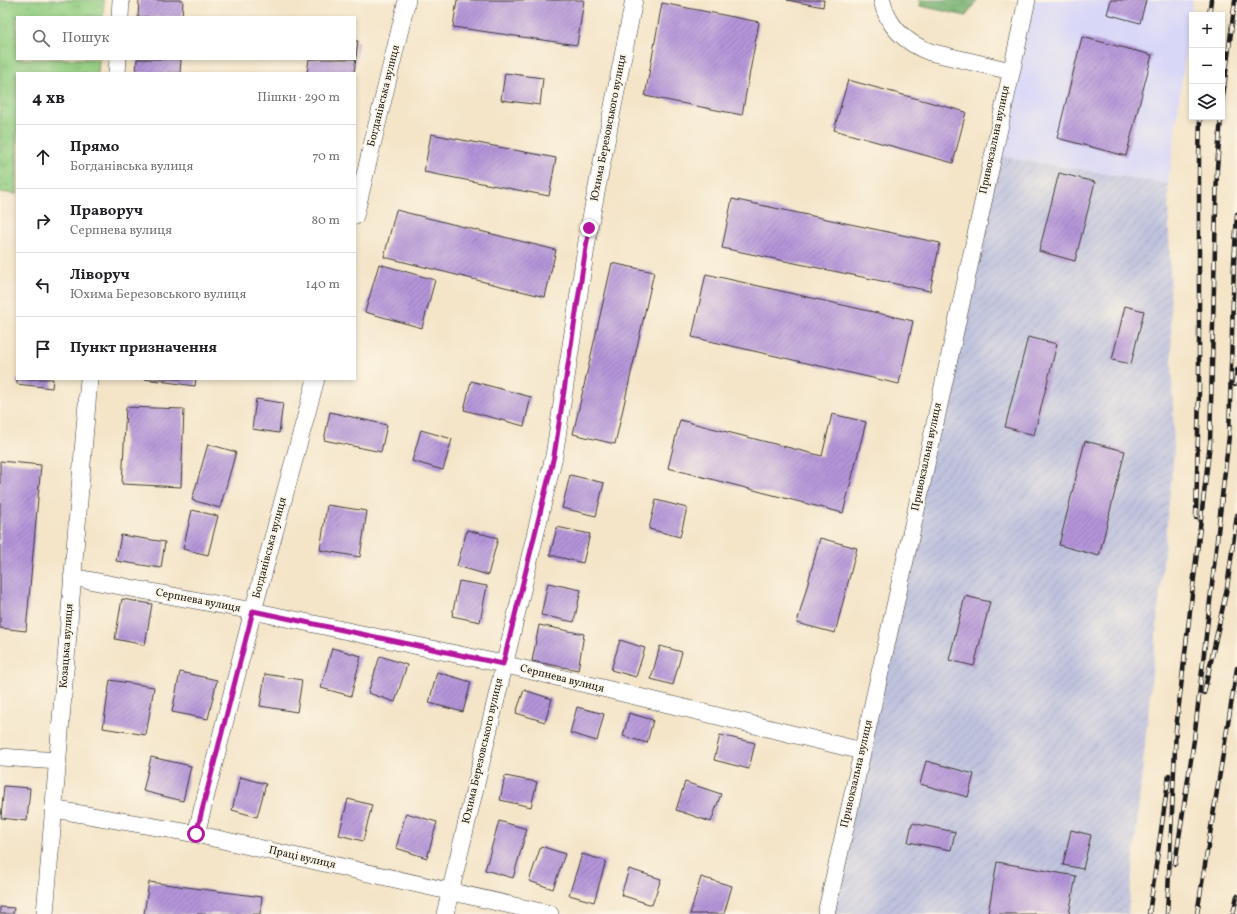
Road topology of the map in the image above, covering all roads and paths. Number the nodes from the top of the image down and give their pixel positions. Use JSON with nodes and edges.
{"nodes":[{"id":1,"x":120,"y":0,"type":"edge"},
{"id":2,"x":407,"y":0,"type":"edge"},
{"id":3,"x":634,"y":0,"type":"edge"},
{"id":4,"x":882,"y":0,"type":"edge"},
{"id":5,"x":1027,"y":0,"type":"edge"},
{"id":6,"x":120,"y":16,"type":"edge"},
{"id":7,"x":118,"y":60,"type":"edge"},
{"id":8,"x":1010,"y":71,"type":"junction"},
{"id":9,"x":117,"y":72,"type":"edge"},
{"id":10,"x":356,"y":212,"type":"edge"},
{"id":11,"x":90,"y":380,"type":"edge"},
{"id":12,"x":316,"y":380,"type":"edge"},
{"id":13,"x":72,"y":577,"type":"junction"},
{"id":14,"x":253,"y":611,"type":"junction"},
{"id":15,"x":503,"y":664,"type":"junction"},
{"id":16,"x":862,"y":751,"type":"junction"},
{"id":17,"x":0,"y":757,"type":"edge"},
{"id":18,"x":58,"y":761,"type":"junction"},
{"id":19,"x":53,"y":809,"type":"junction"},
{"id":20,"x":196,"y":834,"type":"junction"},
{"id":21,"x":450,"y":891,"type":"junction"},
{"id":22,"x":45,"y":914,"type":"edge"},
{"id":23,"x":445,"y":914,"type":"edge"},
{"id":24,"x":550,"y":914,"type":"edge"},
{"id":25,"x":826,"y":914,"type":"edge"}],
"edges":[{"from":1,"to":6,"type":"street"},
{"from":2,"to":10,"type":"street","name":"Богданівська вулиця"},
{"from":3,"to":15,"type":"street","name":"Юхима Березовського вулиця"},
{"from":4,"to":8,"type":"street"},
{"from":5,"to":8,"type":"street","name":"Привокзальна вулиця"},
{"from":7,"to":9,"type":"street"},
{"from":8,"to":16,"type":"street","name":"Привокзальна вулиця"},
{"from":11,"to":13,"type":"street","name":"Козацька вулиця"},
{"from":12,"to":14,"type":"street","name":"Богданівська вулиця"},
{"from":13,"to":14,"type":"street","name":"Серпнева вулиця"},
{"from":13,"to":18,"type":"street","name":"Козацька вулиця"},
{"from":14,"to":15,"type":"street","name":"Серпнева вулиця"},
{"from":14,"to":20,"type":"street","name":"Богданівська вулиця"},
{"from":15,"to":16,"type":"street","name":"Серпнева вулиця"},
{"from":15,"to":21,"type":"street","name":"Юхима Березовського вулиця"},
{"from":16,"to":25,"type":"street","name":"Привокзальна вулиця"},
{"from":17,"to":18,"type":"street"},
{"from":18,"to":19,"type":"street","name":"Козацька вулиця"},
{"from":19,"to":20,"type":"street","name":"Праці вулиця"},
{"from":19,"to":22,"type":"street","name":"Козацька вулиця"},
{"from":20,"to":21,"type":"street","name":"Праці вулиця"},
{"from":21,"to":23,"type":"street","name":"Юхима Березовського вулиця"},
{"from":21,"to":24,"type":"street","name":"Праці вулиця"}]}
